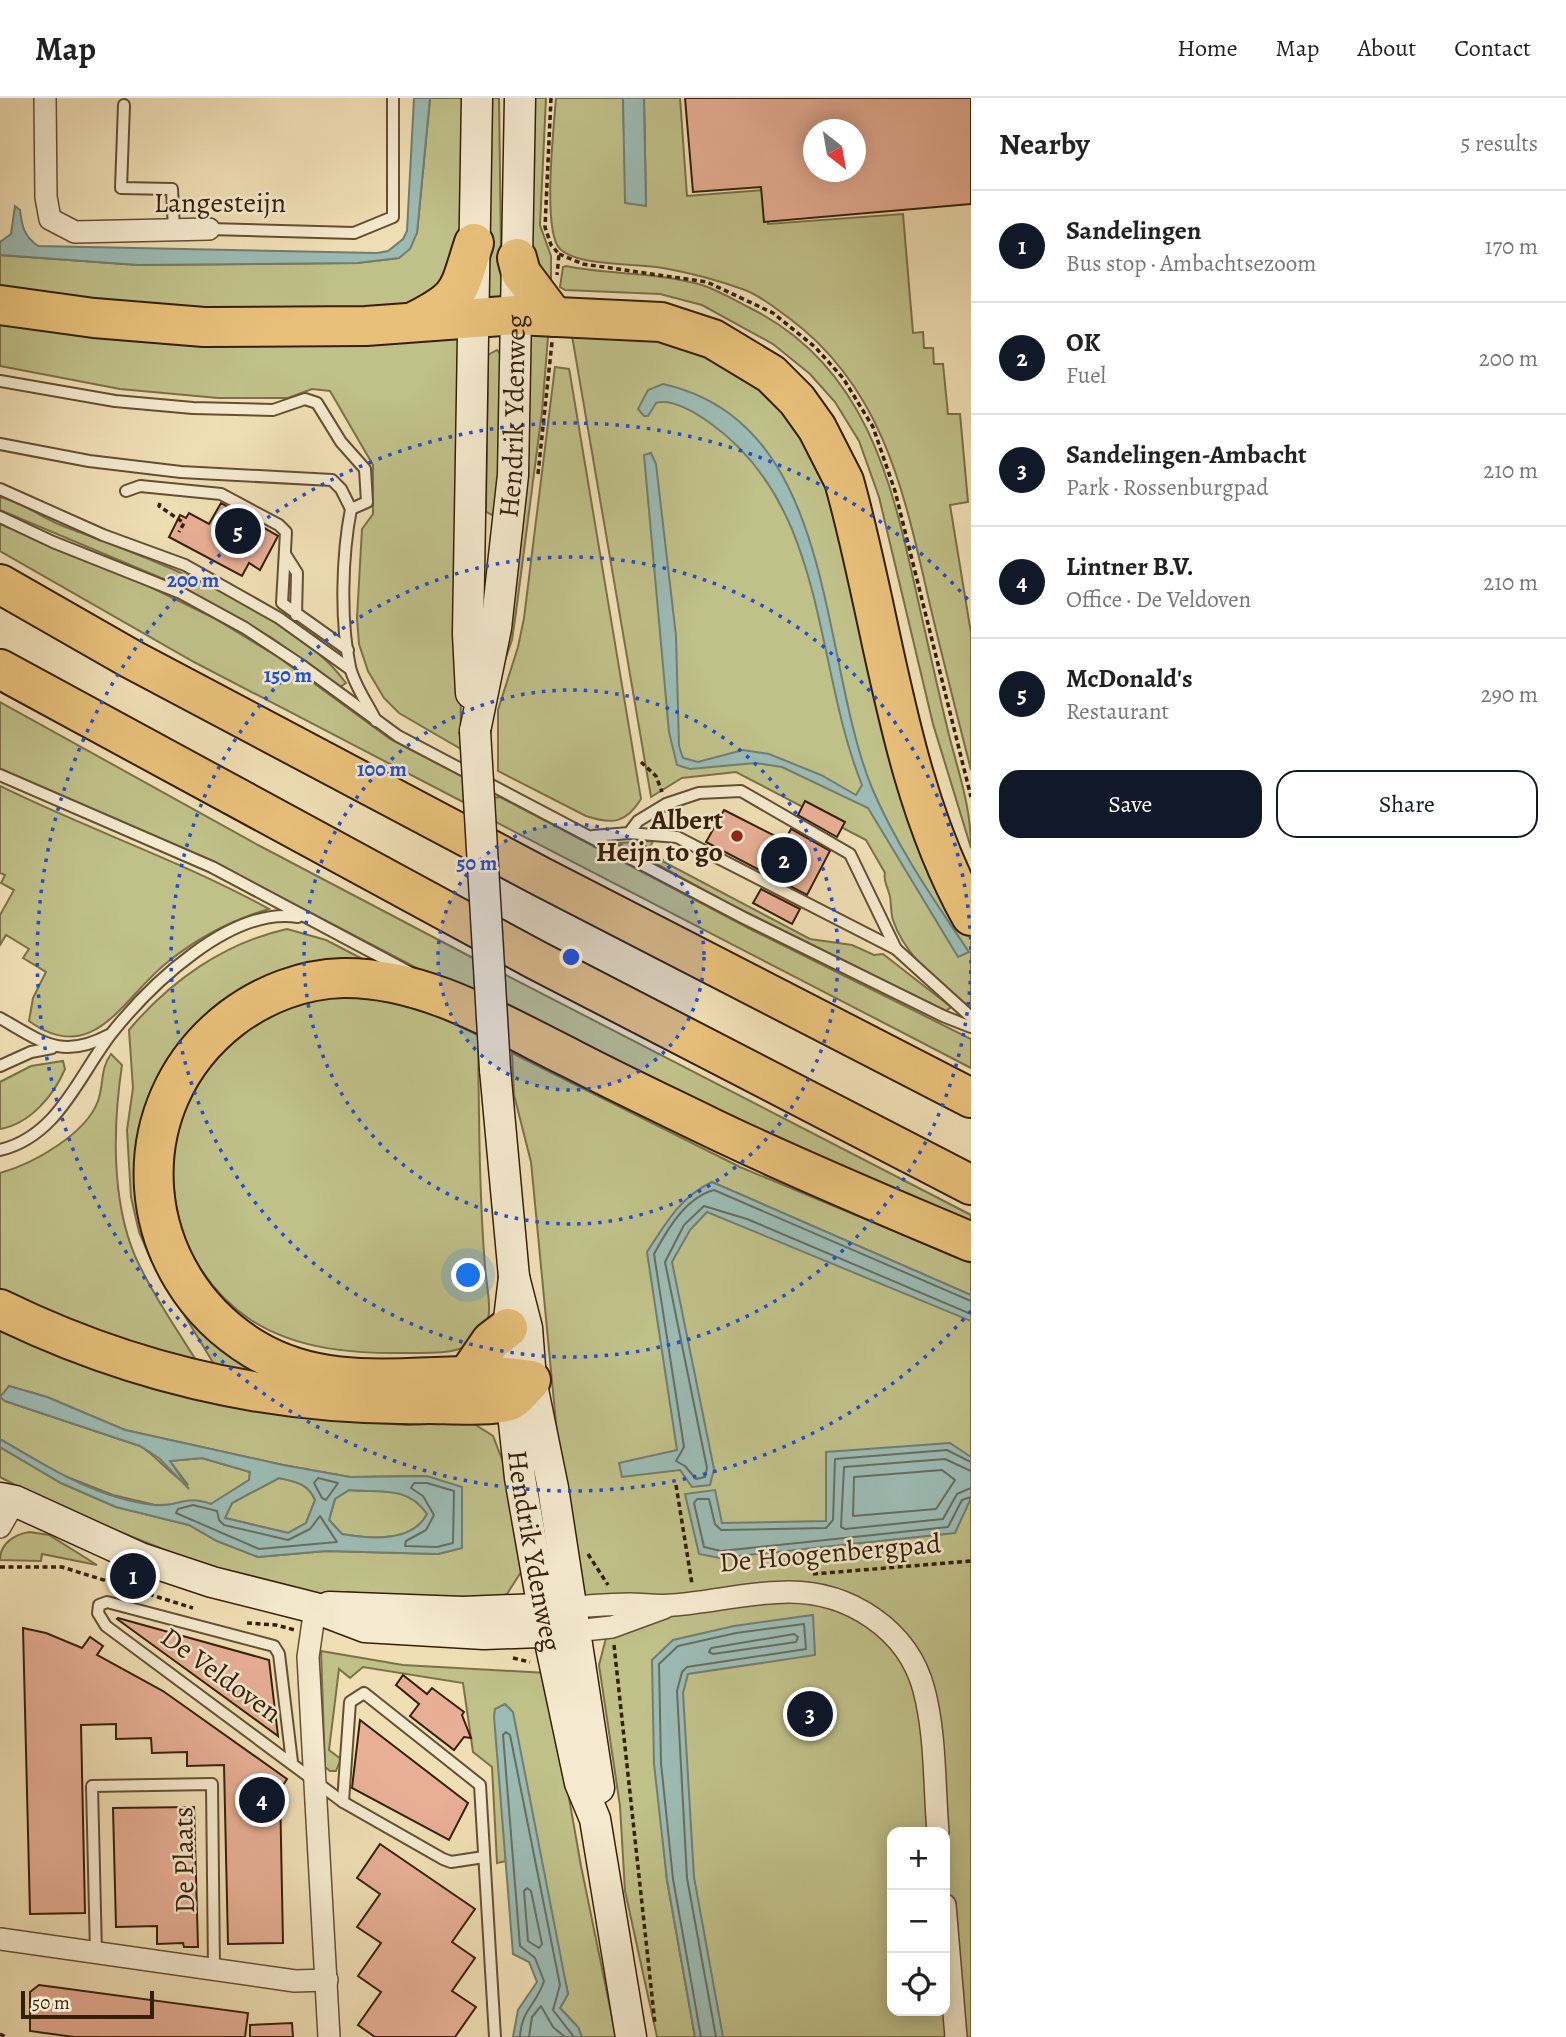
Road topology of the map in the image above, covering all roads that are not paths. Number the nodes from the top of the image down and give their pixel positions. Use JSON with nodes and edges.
{"nodes":[{"id":1,"x":46,"y":98,"type":"edge"},
{"id":2,"x":393,"y":98,"type":"edge"},
{"id":3,"x":477,"y":98,"type":"edge"},
{"id":4,"x":520,"y":98,"type":"edge"},
{"id":5,"x":124,"y":104,"type":"dead end"},
{"id":6,"x":209,"y":229,"type":"joint"},
{"id":7,"x":174,"y":230,"type":"junction"},
{"id":8,"x":474,"y":243,"type":"junction"},
{"id":9,"x":517,"y":258,"type":"junction"},
{"id":10,"x":0,"y":305,"type":"edge"},
{"id":11,"x":516,"y":315,"type":"junction"},
{"id":12,"x":554,"y":317,"type":"junction"},
{"id":13,"x":474,"y":320,"type":"junction"},
{"id":14,"x":410,"y":323,"type":"junction"},
{"id":15,"x":0,"y":382,"type":"edge"},
{"id":16,"x":0,"y":444,"type":"edge"},
{"id":17,"x":0,"y":489,"type":"edge"},
{"id":18,"x":126,"y":491,"type":"dead end"},
{"id":19,"x":351,"y":509,"type":"junction"},
{"id":20,"x":0,"y":517,"type":"edge"},
{"id":21,"x":0,"y":584,"type":"edge"},
{"id":22,"x":348,"y":650,"type":"junction"},
{"id":23,"x":0,"y":669,"type":"edge"},
{"id":24,"x":350,"y":669,"type":"junction"},
{"id":25,"x":377,"y":723,"type":"junction"},
{"id":26,"x":475,"y":731,"type":"junction"},
{"id":27,"x":0,"y":775,"type":"edge"},
{"id":28,"x":629,"y":833,"type":"junction"},
{"id":29,"x":590,"y":836,"type":"junction"},
{"id":30,"x":971,"y":916,"type":"edge"},
{"id":31,"x":308,"y":919,"type":"junction"},
{"id":32,"x":895,"y":949,"type":"junction"},
{"id":33,"x":463,"y":1004,"type":"junction"},
{"id":34,"x":971,"y":1017,"type":"edge"},
{"id":35,"x":0,"y":1018,"type":"edge"},
{"id":36,"x":971,"y":1027,"type":"edge"},
{"id":37,"x":112,"y":1033,"type":"junction"},
{"id":38,"x":52,"y":1048,"type":"junction"},
{"id":39,"x":0,"y":1066,"type":"edge"},
{"id":40,"x":971,"y":1098,"type":"edge"},
{"id":41,"x":0,"y":1150,"type":"edge"},
{"id":42,"x":971,"y":1185,"type":"edge"},
{"id":43,"x":971,"y":1242,"type":"edge"},
{"id":44,"x":514,"y":1277,"type":"junction"},
{"id":45,"x":0,"y":1310,"type":"edge"},
{"id":46,"x":508,"y":1328,"type":"junction"},
{"id":47,"x":467,"y":1376,"type":"junction"},
{"id":48,"x":517,"y":1386,"type":"junction"},
{"id":49,"x":5,"y":1494,"type":"edge"},
{"id":50,"x":0,"y":1527,"type":"edge"},
{"id":51,"x":560,"y":1619,"type":"junction"},
{"id":52,"x":312,"y":1621,"type":"junction"},
{"id":53,"x":292,"y":1762,"type":"junction"},
{"id":54,"x":314,"y":1780,"type":"junction"},
{"id":55,"x":343,"y":1802,"type":"junction"},
{"id":56,"x":939,"y":1827,"type":"edge"},
{"id":57,"x":484,"y":1857,"type":"junction"},
{"id":58,"x":0,"y":1939,"type":"edge"},
{"id":59,"x":96,"y":1953,"type":"junction"},
{"id":60,"x":949,"y":1953,"type":"edge"},
{"id":61,"x":214,"y":1970,"type":"junction"},
{"id":62,"x":327,"y":1980,"type":"junction"},
{"id":63,"x":331,"y":2036,"type":"edge"},
{"id":64,"x":495,"y":2037,"type":"edge"},
{"id":65,"x":631,"y":2037,"type":"edge"},
{"id":66,"x":956,"y":2037,"type":"edge"}],
"edges":[{"from":1,"to":7,"type":"street","name":"Langesteijn"},
{"from":2,"to":6,"type":"lane","name":"Langesteijn"},
{"from":3,"to":8,"type":"main road","name":"Hendrik Ydenweg"},
{"from":4,"to":9,"type":"main road","name":"Hendrik Ydenweg"},
{"from":5,"to":7,"type":"lane"},
{"from":6,"to":7,"type":"street","name":"Langesteijn"},
{"from":8,"to":13,"type":"main road","name":"Hendrik Ydenweg"},
{"from":8,"to":14,"type":"highway"},
{"from":9,"to":11,"type":"main road","name":"Hendrik Ydenweg"},
{"from":9,"to":12,"type":"highway"},
{"from":10,"to":14,"type":"highway"},
{"from":11,"to":12,"type":"highway"},
{"from":11,"to":13,"type":"highway"},
{"from":11,"to":26,"type":"main road","name":"Hendrik Ydenweg"},
{"from":12,"to":30,"type":"highway"},
{"from":13,"to":14,"type":"highway"},
{"from":13,"to":26,"type":"main road","name":"Hendrik Ydenweg"},
{"from":15,"to":19,"type":"lane"},
{"from":16,"to":19,"type":"lane"},
{"from":17,"to":24,"type":"lane"},
{"from":18,"to":22,"type":"lane"},
{"from":19,"to":22,"type":"lane"},
{"from":20,"to":25,"type":"lane"},
{"from":21,"to":40,"type":"highway"},
{"from":22,"to":24,"type":"lane"},
{"from":23,"to":42,"type":"highway"},
{"from":24,"to":25,"type":"lane"},
{"from":25,"to":29,"type":"lane"},
{"from":26,"to":44,"type":"main road","name":"Hendrik Ydenweg","bridge":true},
{"from":27,"to":31,"type":"lane"},
{"from":28,"to":29,"type":"lane"},
{"from":28,"to":32,"type":"lane"},
{"from":28,"to":32,"type":"lane"},
{"from":29,"to":36,"type":"lane"},
{"from":31,"to":33,"type":"lane"},
{"from":31,"to":37,"type":"lane"},
{"from":32,"to":34,"type":"lane"},
{"from":33,"to":43,"type":"highway"},
{"from":33,"to":47,"type":"highway"},
{"from":35,"to":38,"type":"lane"},
{"from":37,"to":38,"type":"lane"},
{"from":37,"to":41,"type":"lane"},
{"from":38,"to":39,"type":"lane"},
{"from":44,"to":46,"type":"main road","name":"Hendrik Ydenweg"},
{"from":44,"to":48,"type":"main road","name":"Hendrik Ydenweg"},
{"from":45,"to":48,"type":"highway"},
{"from":46,"to":47,"type":"highway"},
{"from":46,"to":48,"type":"main road","name":"Hendrik Ydenweg"},
{"from":47,"to":48,"type":"highway"},
{"from":48,"to":51,"type":"main road","name":"Hendrik Ydenweg"},
{"from":49,"to":50,"type":"street"},
{"from":49,"to":52,"type":"main road"},
{"from":51,"to":52,"type":"main road"},
{"from":51,"to":56,"type":"street"},
{"from":51,"to":65,"type":"main road","name":"Hendrik Ydenweg"},
{"from":52,"to":54,"type":"street","name":"De Veldoven"},
{"from":53,"to":53,"type":"lane","name":"De Veldoven"},
{"from":53,"to":54,"type":"lane","name":"De Veldoven"},
{"from":54,"to":55,"type":"lane","name":"De Veldoven"},
{"from":54,"to":62,"type":"street","name":"De Veldoven"},
{"from":55,"to":57,"type":"lane","name":"De Veldoven"},
{"from":55,"to":57,"type":"lane"},
{"from":57,"to":64,"type":"lane"},
{"from":58,"to":59,"type":"street"},
{"from":59,"to":61,"type":"street"},
{"from":59,"to":61,"type":"lane","name":"De Plaats"},
{"from":60,"to":66,"type":"street"},
{"from":61,"to":62,"type":"street"},
{"from":62,"to":63,"type":"street","name":"De Veldoven"}]}
